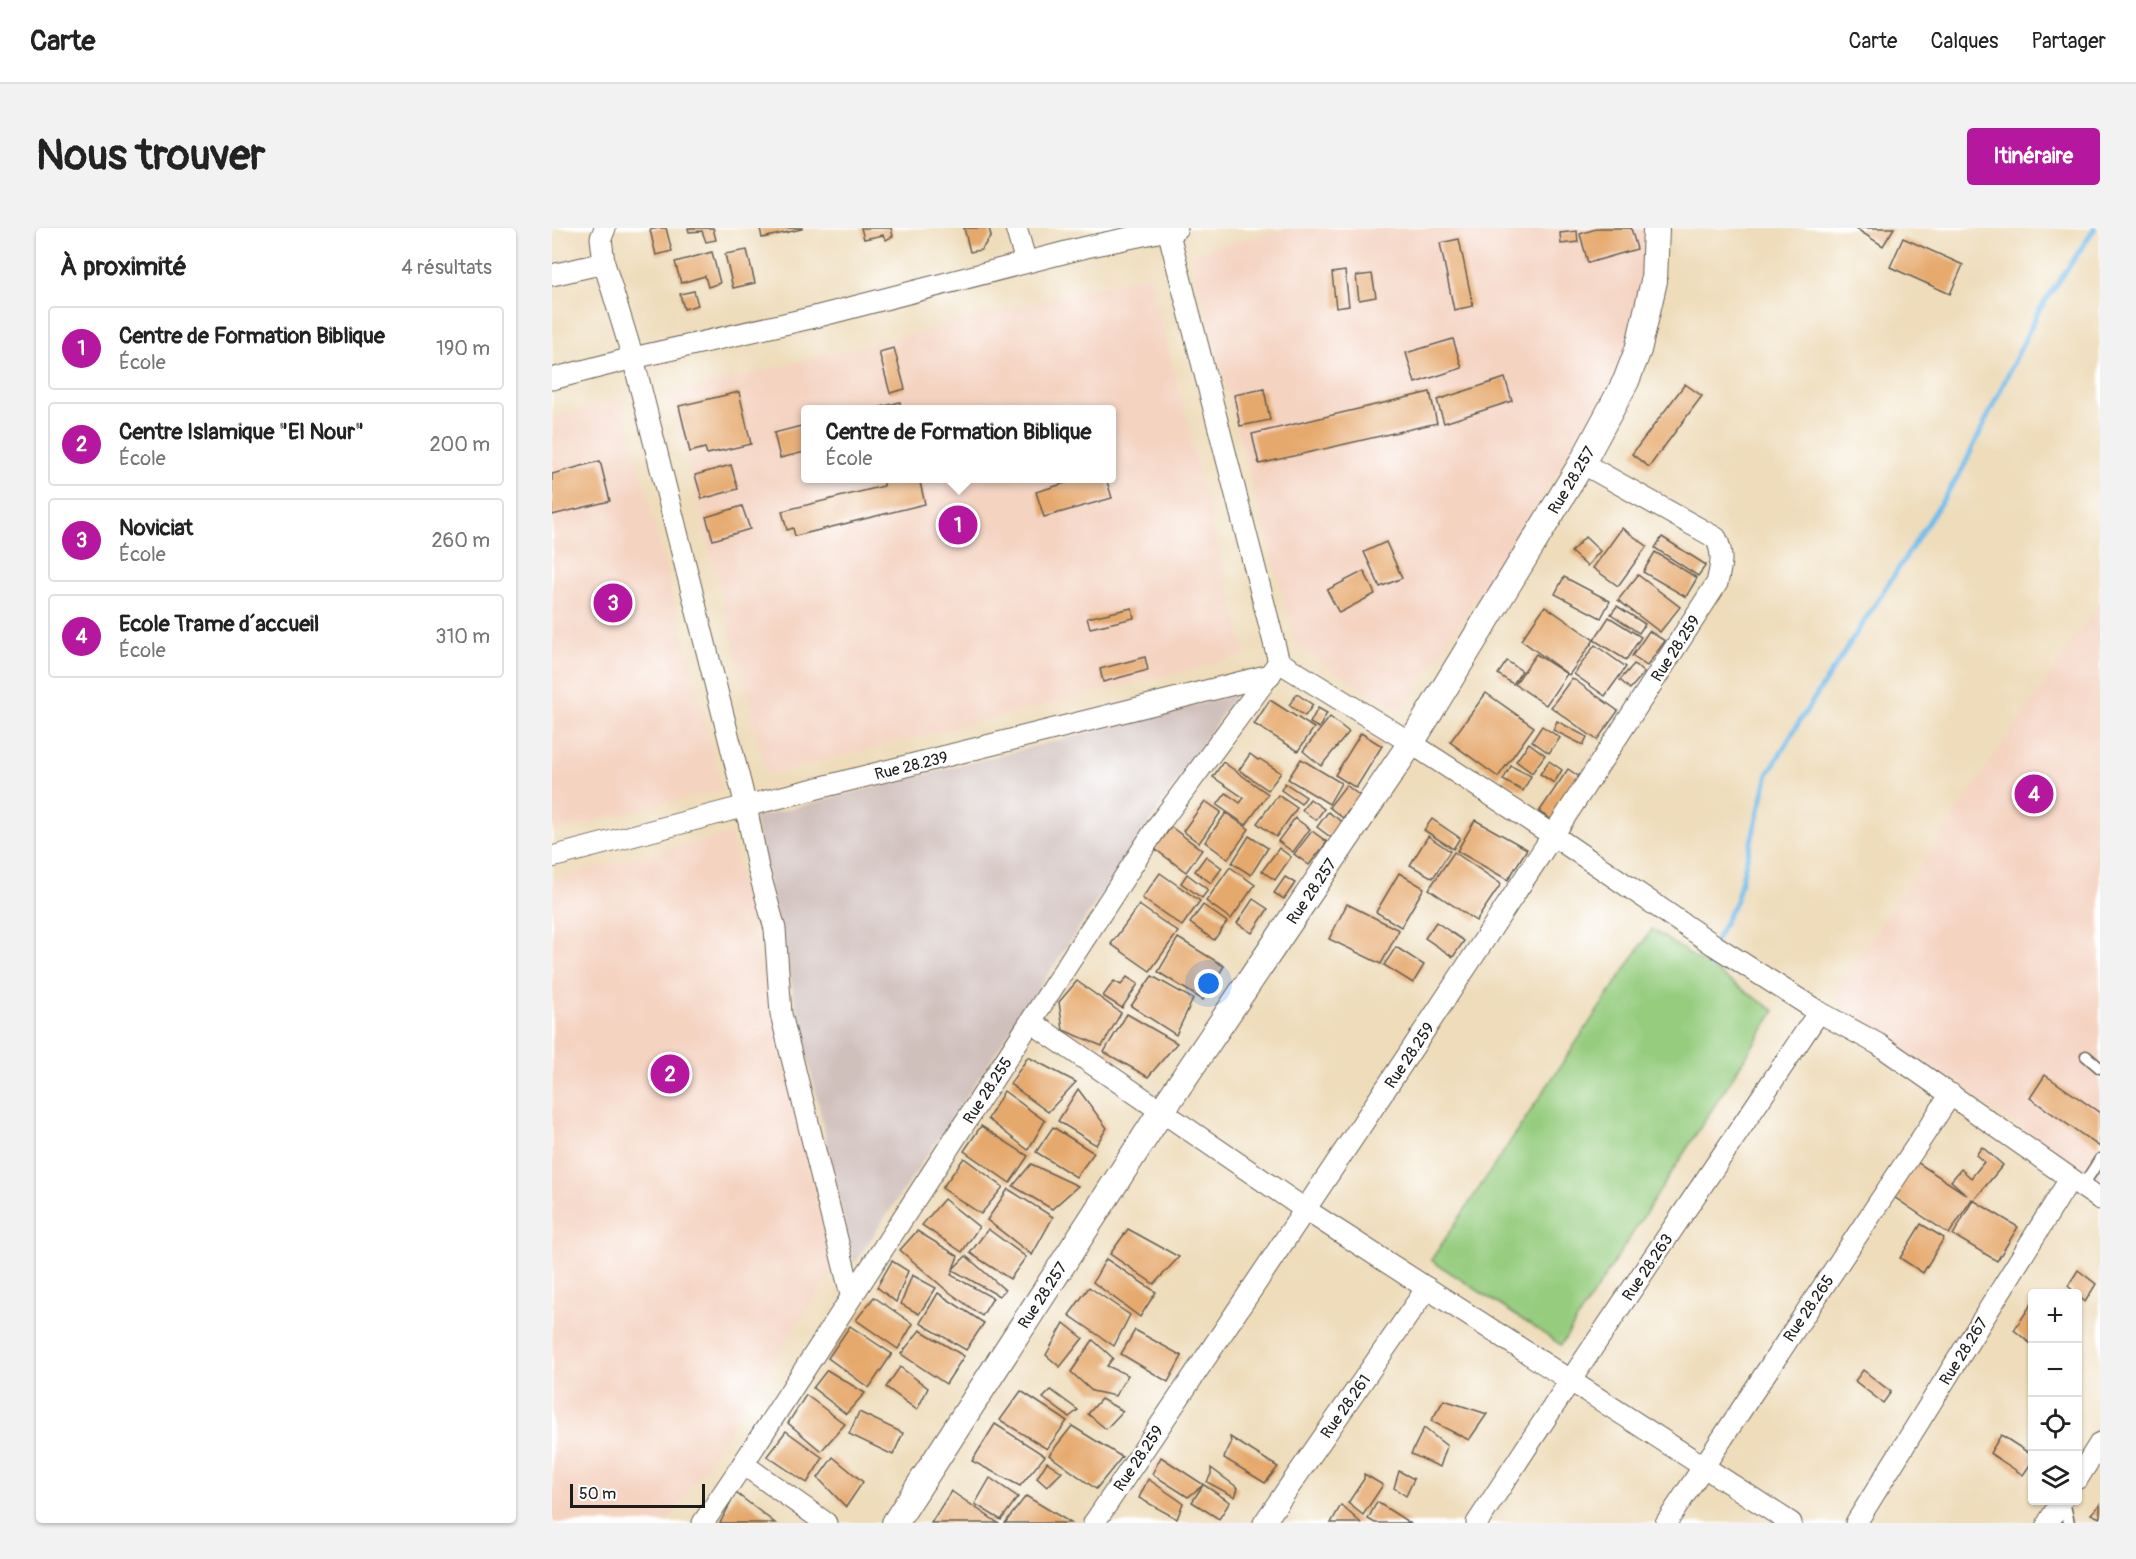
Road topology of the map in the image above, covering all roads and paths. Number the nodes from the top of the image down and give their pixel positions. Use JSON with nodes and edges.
{"nodes":[{"id":1,"x":604,"y":228,"type":"edge"},
{"id":2,"x":1016,"y":228,"type":"edge"},
{"id":3,"x":1656,"y":228,"type":"edge"},
{"id":4,"x":1172,"y":229,"type":"edge"},
{"id":5,"x":1026,"y":262,"type":"junction"},
{"id":6,"x":604,"y":263,"type":"junction"},
{"id":7,"x":552,"y":275,"type":"edge"},
{"id":8,"x":633,"y":358,"type":"junction"},
{"id":9,"x":552,"y":380,"type":"edge"},
{"id":10,"x":1582,"y":463,"type":"junction"},
{"id":11,"x":1274,"y":668,"type":"junction"},
{"id":12,"x":1411,"y":743,"type":"junction"},
{"id":13,"x":746,"y":806,"type":"junction"},
{"id":14,"x":1554,"y":836,"type":"junction"},
{"id":15,"x":552,"y":857,"type":"edge"},
{"id":16,"x":1819,"y":1012,"type":"junction"},
{"id":17,"x":1031,"y":1022,"type":"junction"},
{"id":18,"x":2086,"y":1056,"type":"dead end"},
{"id":19,"x":2100,"y":1068,"type":"edge"},
{"id":20,"x":1951,"y":1094,"type":"junction"},
{"id":21,"x":1161,"y":1112,"type":"junction"},
{"id":22,"x":2100,"y":1160,"type":"edge"},
{"id":23,"x":2076,"y":1183,"type":"junction"},
{"id":24,"x":2100,"y":1199,"type":"edge"},
{"id":25,"x":1306,"y":1210,"type":"junction"},
{"id":26,"x":1426,"y":1288,"type":"junction"},
{"id":27,"x":851,"y":1295,"type":"junction"},
{"id":28,"x":1570,"y":1381,"type":"junction"},
{"id":29,"x":2100,"y":1443,"type":"edge"},
{"id":30,"x":743,"y":1464,"type":"junction"},
{"id":31,"x":1702,"y":1466,"type":"junction"},
{"id":32,"x":2082,"y":1472,"type":"edge"},
{"id":33,"x":2060,"y":1505,"type":"edge"},
{"id":34,"x":2064,"y":1505,"type":"edge"},
{"id":35,"x":703,"y":1523,"type":"edge"},
{"id":36,"x":826,"y":1523,"type":"edge"},
{"id":37,"x":895,"y":1523,"type":"edge"},
{"id":38,"x":1094,"y":1523,"type":"edge"},
{"id":39,"x":1264,"y":1523,"type":"edge"},
{"id":40,"x":1477,"y":1523,"type":"edge"},
{"id":41,"x":1666,"y":1523,"type":"edge"},
{"id":42,"x":1791,"y":1523,"type":"edge"},
{"id":43,"x":1856,"y":1523,"type":"edge"},
{"id":44,"x":2048,"y":1523,"type":"edge"},
{"id":45,"x":2069,"y":1523,"type":"edge"}],
"edges":[{"from":1,"to":6,"type":"street"},
{"from":2,"to":5,"type":"street"},
{"from":3,"to":10,"type":"street","name":"Rue 28.257"},
{"from":4,"to":5,"type":"street"},
{"from":4,"to":11,"type":"street"},
{"from":5,"to":8,"type":"street"},
{"from":6,"to":7,"type":"street"},
{"from":6,"to":8,"type":"street"},
{"from":8,"to":9,"type":"street"},
{"from":8,"to":13,"type":"street"},
{"from":10,"to":12,"type":"street","name":"Rue 28.257"},
{"from":10,"to":14,"type":"street","name":"Rue 28.259"},
{"from":11,"to":12,"type":"street"},
{"from":11,"to":13,"type":"street","name":"Rue 28.239"},
{"from":11,"to":17,"type":"street","name":"Rue 28.255"},
{"from":12,"to":14,"type":"street"},
{"from":12,"to":21,"type":"street","name":"Rue 28.257"},
{"from":13,"to":15,"type":"street","name":"Rue 28.239"},
{"from":13,"to":27,"type":"street"},
{"from":14,"to":16,"type":"street"},
{"from":14,"to":25,"type":"street","name":"Rue 28.259"},
{"from":16,"to":20,"type":"street"},
{"from":16,"to":28,"type":"street","name":"Rue 28.263"},
{"from":17,"to":21,"type":"street"},
{"from":17,"to":27,"type":"street","name":"Rue 28.255"},
{"from":18,"to":19,"type":"lane"},
{"from":20,"to":23,"type":"street"},
{"from":20,"to":31,"type":"street","name":"Rue 28.265"},
{"from":21,"to":25,"type":"street"},
{"from":21,"to":37,"type":"street","name":"Rue 28.257"},
{"from":22,"to":23,"type":"lane"},
{"from":23,"to":24,"type":"street"},
{"from":23,"to":43,"type":"street","name":"Rue 28.267"},
{"from":25,"to":26,"type":"street"},
{"from":25,"to":38,"type":"street","name":"Rue 28.259"},
{"from":26,"to":28,"type":"street"},
{"from":26,"to":39,"type":"street","name":"Rue 28.261"},
{"from":27,"to":30,"type":"street","name":"Rue 28.255"},
{"from":28,"to":31,"type":"street"},
{"from":28,"to":40,"type":"street","name":"Rue 28.263"},
{"from":29,"to":32,"type":"street"},
{"from":30,"to":35,"type":"street","name":"Rue 28.255"},
{"from":30,"to":36,"type":"street"},
{"from":31,"to":41,"type":"street","name":"Rue 28.265"},
{"from":31,"to":42,"type":"street"},
{"from":33,"to":44,"type":"street"},
{"from":34,"to":45,"type":"lane"}]}
